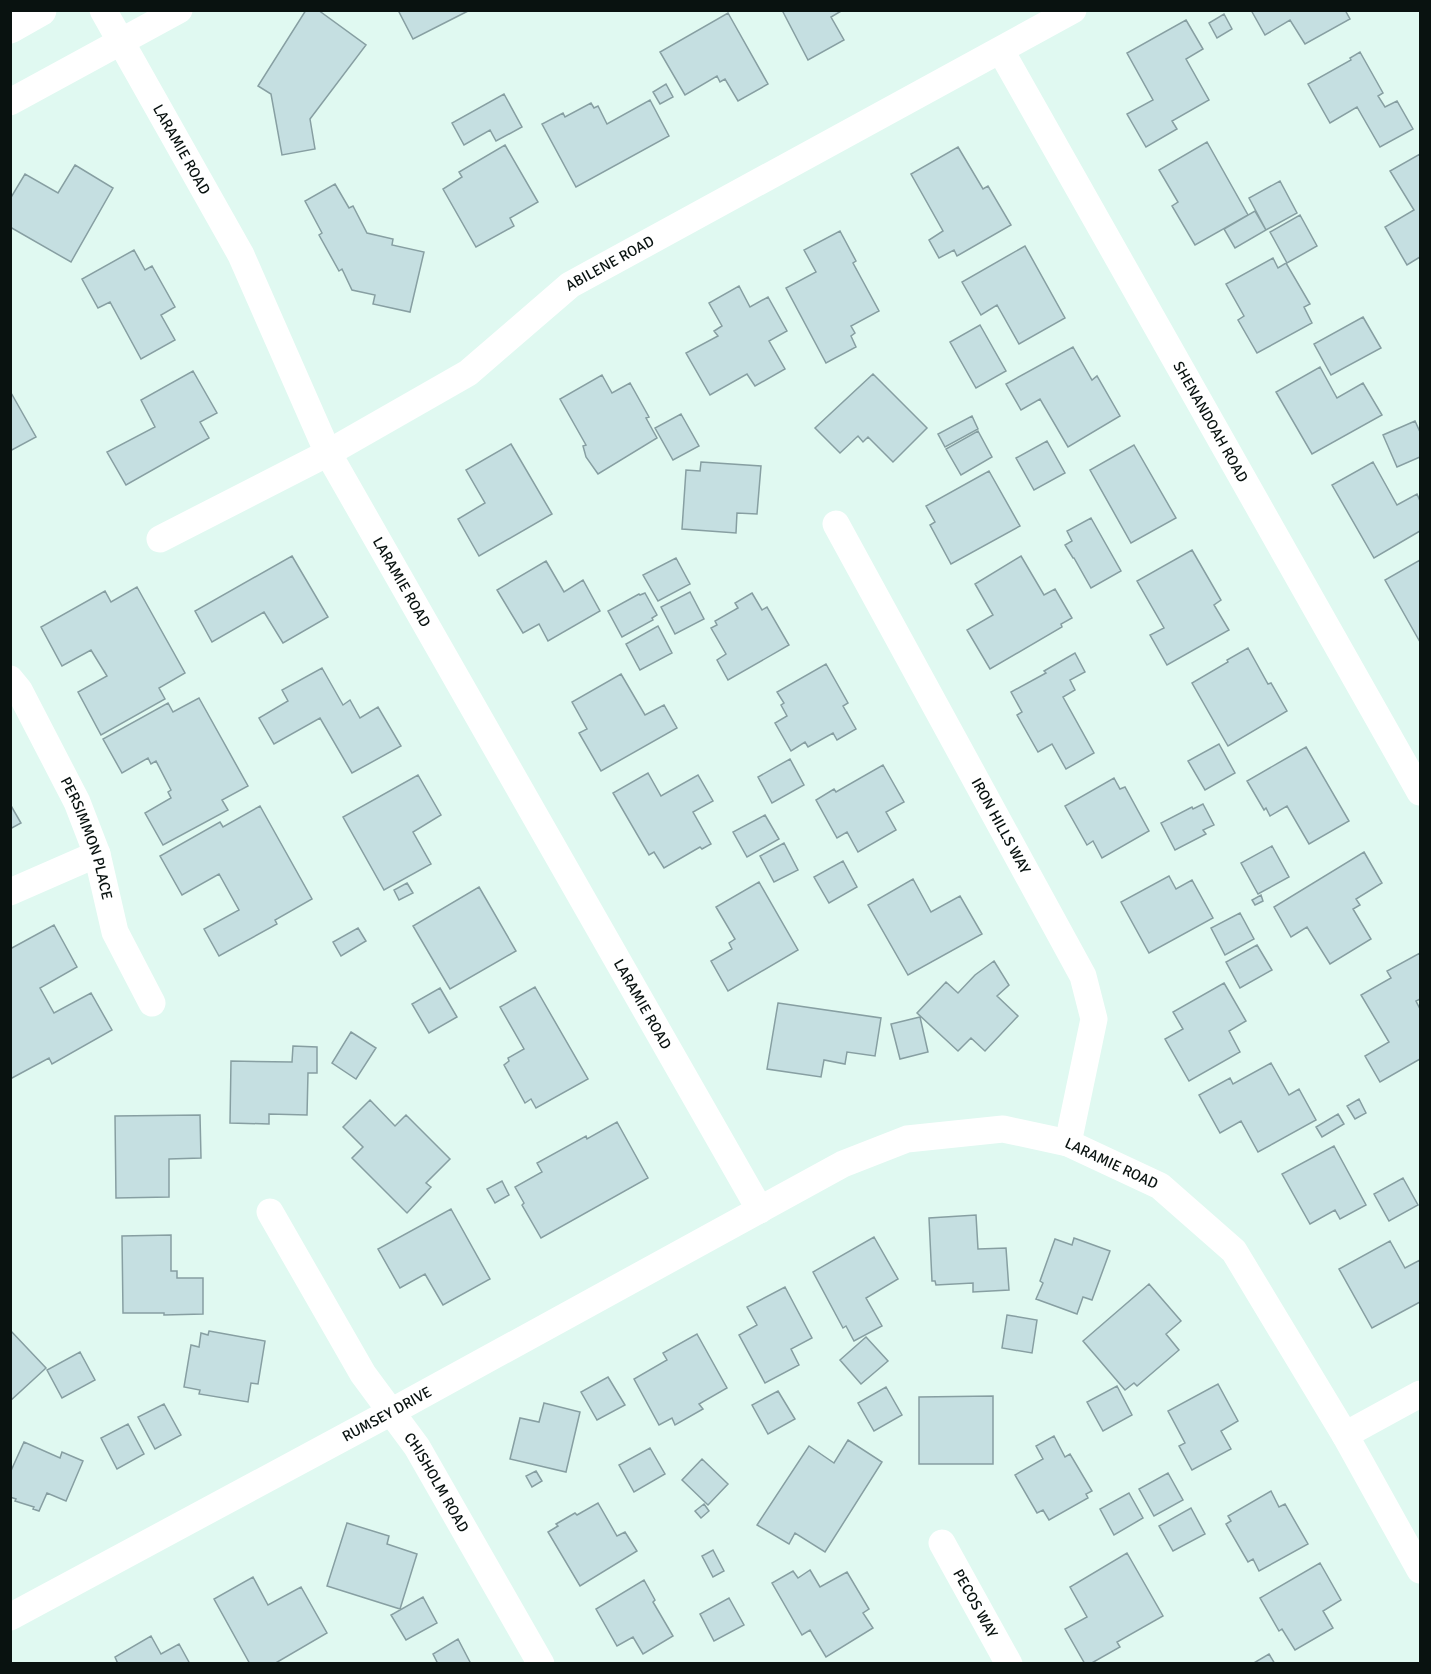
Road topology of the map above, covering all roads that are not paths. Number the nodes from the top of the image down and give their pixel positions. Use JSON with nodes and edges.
{"nodes":[{"id":1,"x":40,"y":10,"type":"edge"},
{"id":2,"x":103,"y":10,"type":"edge"},
{"id":3,"x":179,"y":10,"type":"edge"},
{"id":4,"x":1074,"y":10,"type":"edge"},
{"id":5,"x":10,"y":27,"type":"edge"},
{"id":6,"x":120,"y":42,"type":"junction"},
{"id":7,"x":1001,"y":51,"type":"junction"},
{"id":8,"x":10,"y":102,"type":"edge"},
{"id":9,"x":328,"y":453,"type":"junction"},
{"id":10,"x":836,"y":524,"type":"dead end"},
{"id":11,"x":160,"y":539,"type":"dead end"},
{"id":12,"x":10,"y":679,"type":"edge"},
{"id":13,"x":1420,"y":792,"type":"edge"},
{"id":14,"x":97,"y":854,"type":"junction"},
{"id":15,"x":10,"y":892,"type":"edge"},
{"id":16,"x":152,"y":1003,"type":"dead end"},
{"id":17,"x":1068,"y":1143,"type":"junction"},
{"id":18,"x":760,"y":1210,"type":"junction"},
{"id":19,"x":270,"y":1212,"type":"dead end"},
{"id":20,"x":1420,"y":1394,"type":"edge"},
{"id":21,"x":391,"y":1412,"type":"junction"},
{"id":22,"x":1345,"y":1436,"type":"junction"},
{"id":23,"x":942,"y":1543,"type":"dead end"},
{"id":24,"x":1420,"y":1570,"type":"edge"},
{"id":25,"x":10,"y":1617,"type":"edge"},
{"id":26,"x":541,"y":1664,"type":"edge"},
{"id":27,"x":1010,"y":1664,"type":"edge"}],
"edges":[{"from":1,"to":5,"type":"main road"},
{"from":2,"to":6,"type":"street","name":"LARAMIE ROAD"},
{"from":3,"to":6,"type":"street"},
{"from":4,"to":7,"type":"street","name":"ABILENE ROAD"},
{"from":6,"to":8,"type":"street"},
{"from":6,"to":9,"type":"street","name":"LARAMIE ROAD"},
{"from":7,"to":9,"type":"street","name":"ABILENE ROAD"},
{"from":7,"to":13,"type":"street","name":"SHENANDOAH ROAD"},
{"from":9,"to":11,"type":"street","name":"ABILENE ROAD"},
{"from":9,"to":18,"type":"street","name":"LARAMIE ROAD"},
{"from":10,"to":17,"type":"street","name":"IRON HILLS WAY"},
{"from":12,"to":14,"type":"street","name":"PERSIMMON PLACE"},
{"from":14,"to":15,"type":"street"},
{"from":14,"to":16,"type":"street","name":"PERSIMMON PLACE"},
{"from":17,"to":18,"type":"street","name":"LARAMIE ROAD"},
{"from":17,"to":22,"type":"street","name":"LARAMIE ROAD"},
{"from":18,"to":21,"type":"street","name":"RUMSEY DRIVE"},
{"from":19,"to":21,"type":"street","name":"CHISHOLM ROAD"},
{"from":20,"to":22,"type":"street"},
{"from":21,"to":25,"type":"street","name":"RUMSEY DRIVE"},
{"from":21,"to":26,"type":"street","name":"CHISHOLM ROAD"},
{"from":22,"to":24,"type":"street","name":"LARAMIE ROAD"},
{"from":23,"to":27,"type":"street","name":"PECOS WAY"}]}
